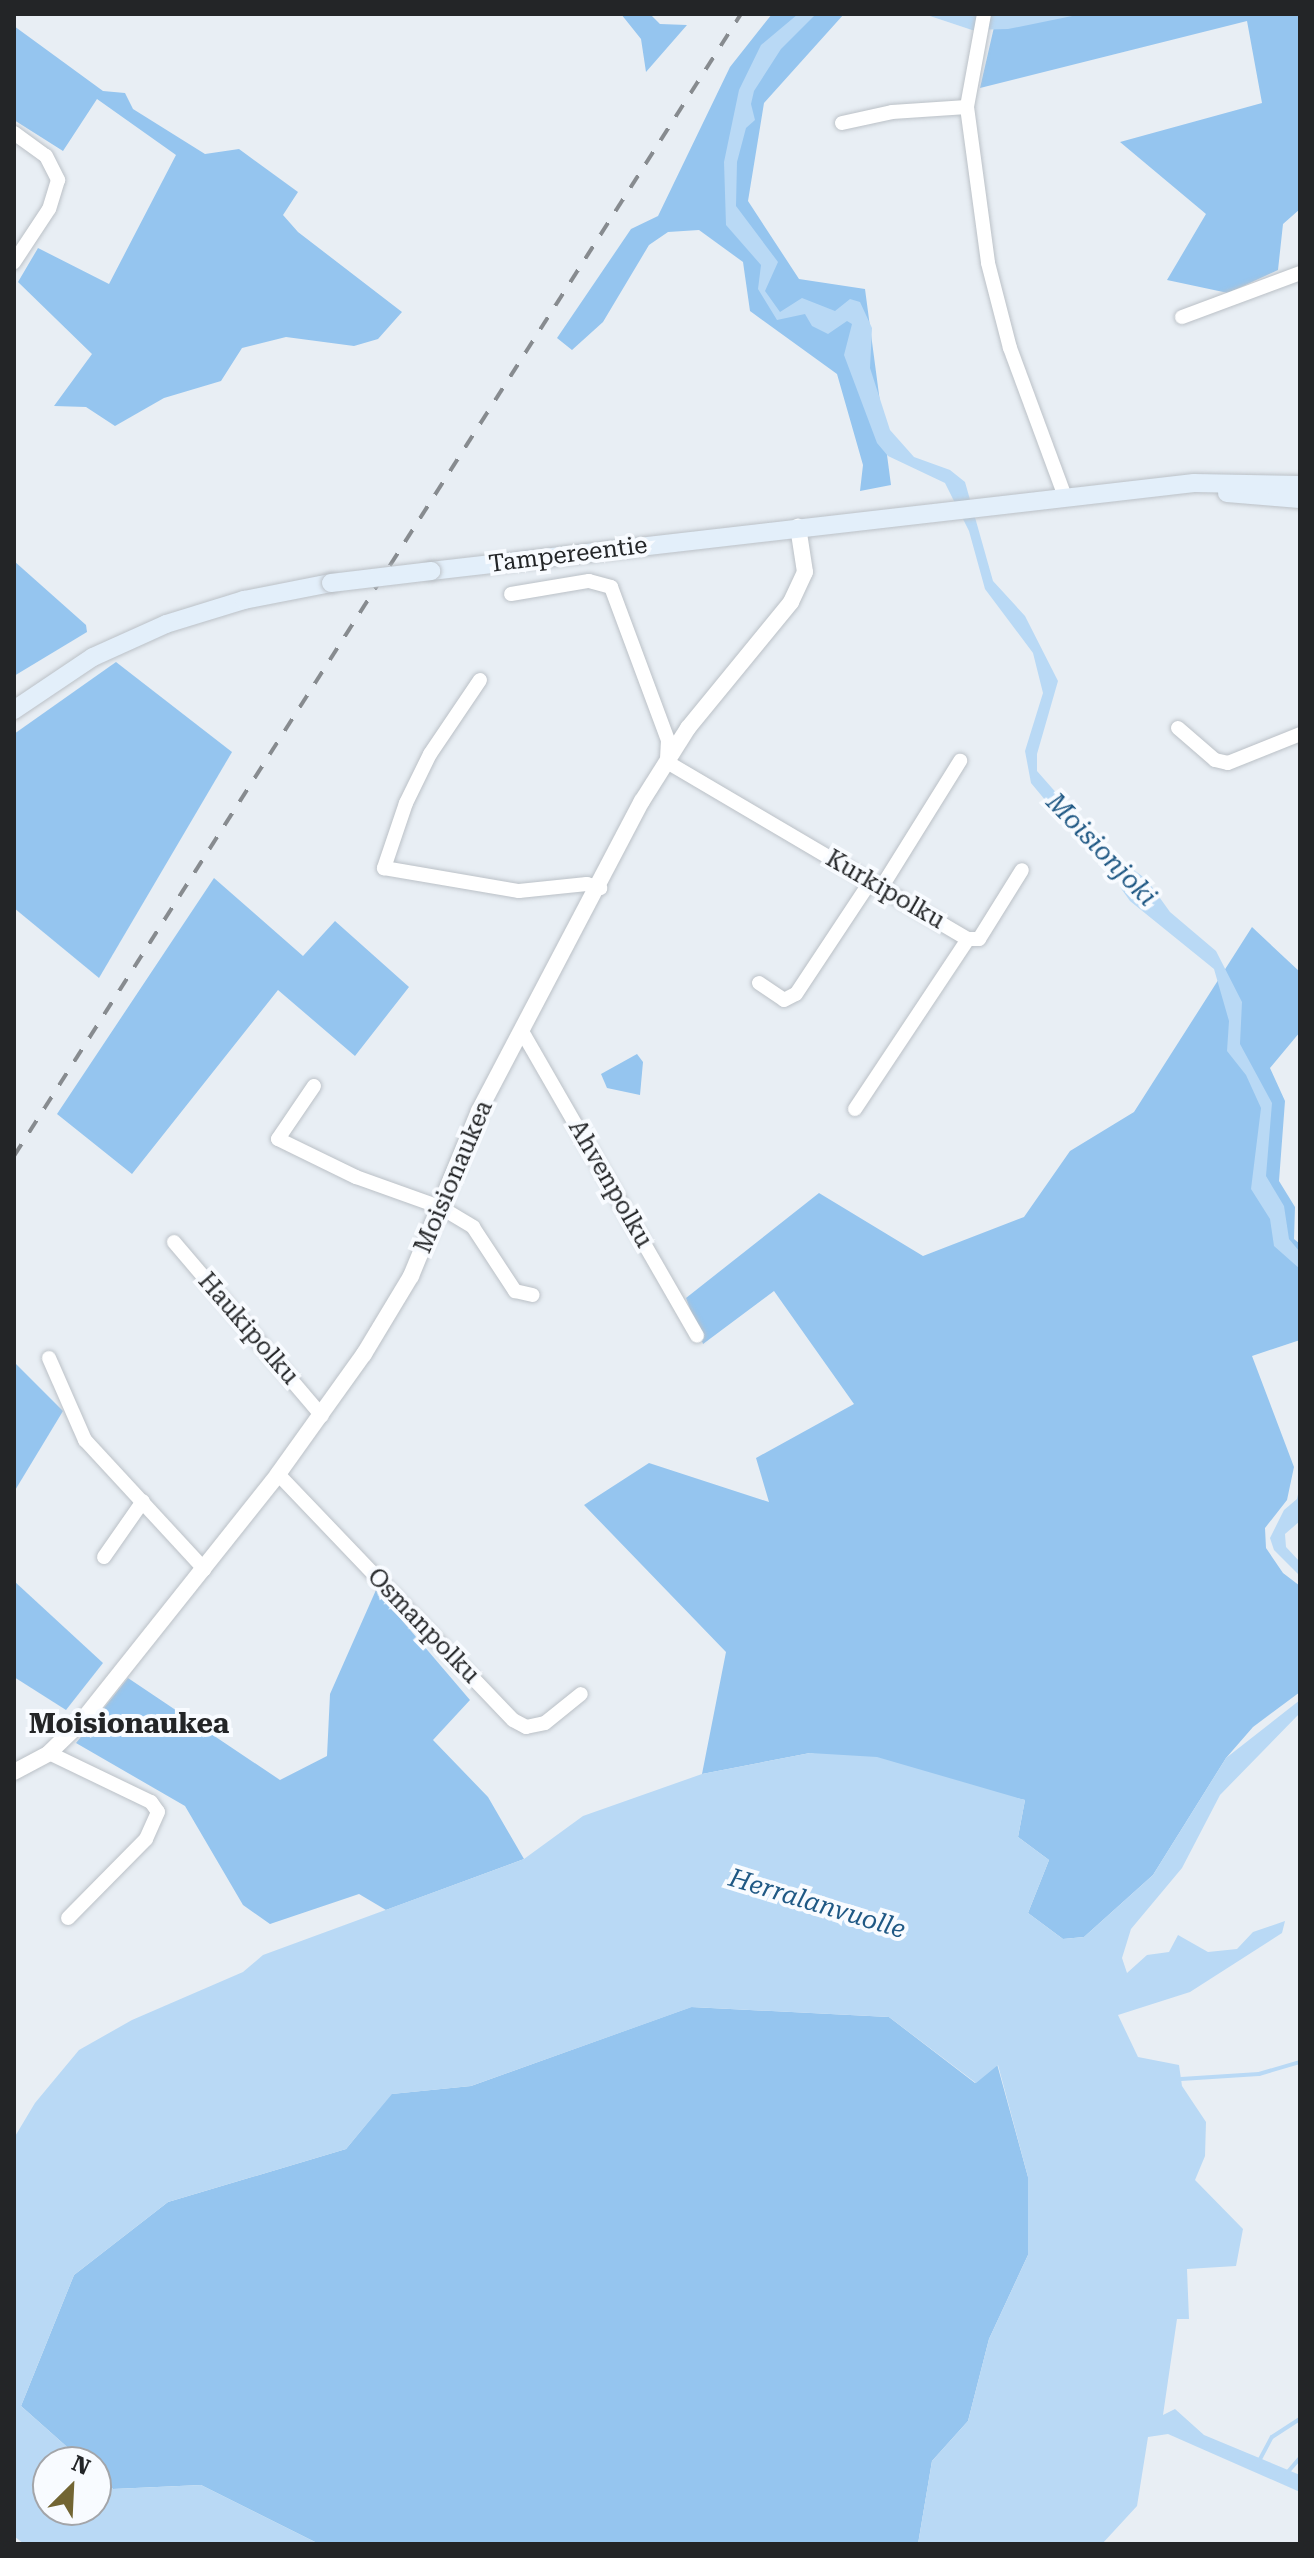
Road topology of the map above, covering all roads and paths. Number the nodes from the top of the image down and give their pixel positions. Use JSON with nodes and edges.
{"nodes":[{"id":1,"x":984,"y":14,"type":"edge"},
{"id":2,"x":967,"y":107,"type":"junction"},
{"id":3,"x":842,"y":123,"type":"dead end"},
{"id":4,"x":14,"y":133,"type":"edge"},
{"id":5,"x":14,"y":262,"type":"edge"},
{"id":6,"x":1300,"y":273,"type":"edge"},
{"id":7,"x":1182,"y":317,"type":"dead end"},
{"id":8,"x":1300,"y":485,"type":"edge"},
{"id":9,"x":1148,"y":489,"type":"junction"},
{"id":10,"x":1065,"y":497,"type":"junction"},
{"id":11,"x":1300,"y":499,"type":"edge"},
{"id":12,"x":798,"y":527,"type":"junction"},
{"id":13,"x":511,"y":594,"type":"dead end"},
{"id":14,"x":480,"y":680,"type":"dead end"},
{"id":15,"x":14,"y":710,"type":"edge"},
{"id":16,"x":1178,"y":728,"type":"dead end"},
{"id":17,"x":1300,"y":734,"type":"edge"},
{"id":18,"x":960,"y":761,"type":"dead end"},
{"id":19,"x":667,"y":762,"type":"junction"},
{"id":20,"x":1022,"y":870,"type":"dead end"},
{"id":21,"x":876,"y":885,"type":"junction"},
{"id":22,"x":600,"y":888,"type":"junction"},
{"id":23,"x":968,"y":939,"type":"junction"},
{"id":24,"x":759,"y":983,"type":"dead end"},
{"id":25,"x":523,"y":1033,"type":"junction"},
{"id":26,"x":314,"y":1086,"type":"dead end"},
{"id":27,"x":855,"y":1109,"type":"dead end"},
{"id":28,"x":440,"y":1207,"type":"junction"},
{"id":29,"x":174,"y":1242,"type":"dead end"},
{"id":30,"x":533,"y":1295,"type":"dead end"},
{"id":31,"x":697,"y":1335,"type":"dead end"},
{"id":32,"x":49,"y":1358,"type":"dead end"},
{"id":33,"x":322,"y":1416,"type":"junction"},
{"id":34,"x":278,"y":1474,"type":"junction"},
{"id":35,"x":143,"y":1501,"type":"junction"},
{"id":36,"x":104,"y":1557,"type":"dead end"},
{"id":37,"x":204,"y":1569,"type":"junction"},
{"id":38,"x":581,"y":1694,"type":"dead end"},
{"id":39,"x":49,"y":1753,"type":"junction"},
{"id":40,"x":14,"y":1772,"type":"edge"},
{"id":41,"x":68,"y":1918,"type":"dead end"}],
"edges":[{"from":1,"to":2,"type":"street"},
{"from":2,"to":3,"type":"street"},
{"from":2,"to":10,"type":"street"},
{"from":4,"to":5,"type":"street"},
{"from":6,"to":7,"type":"street"},
{"from":8,"to":9,"type":"main road","name":"Tampereentie"},
{"from":9,"to":10,"type":"main road","name":"Tampereentie"},
{"from":9,"to":11,"type":"main road","name":"Tampereentie"},
{"from":10,"to":12,"type":"main road","name":"Tampereentie"},
{"from":12,"to":15,"type":"main road","name":"Tampereentie","bridge":true},
{"from":12,"to":19,"type":"street","name":"Moisionaukea"},
{"from":13,"to":19,"type":"street"},
{"from":14,"to":22,"type":"street"},
{"from":16,"to":17,"type":"street"},
{"from":18,"to":21,"type":"street"},
{"from":19,"to":21,"type":"street","name":"Kurkipolku"},
{"from":19,"to":22,"type":"street","name":"Moisionaukea"},
{"from":20,"to":23,"type":"street"},
{"from":21,"to":23,"type":"street","name":"Kurkipolku"},
{"from":21,"to":24,"type":"street"},
{"from":22,"to":25,"type":"street","name":"Moisionaukea"},
{"from":23,"to":27,"type":"street","name":"Kurkipolku"},
{"from":25,"to":28,"type":"street","name":"Moisionaukea"},
{"from":25,"to":31,"type":"street","name":"Ahvenpolku"},
{"from":26,"to":28,"type":"street"},
{"from":28,"to":30,"type":"street"},
{"from":28,"to":33,"type":"street","name":"Moisionaukea"},
{"from":29,"to":33,"type":"street","name":"Haukipolku"},
{"from":32,"to":35,"type":"street"},
{"from":33,"to":34,"type":"street","name":"Moisionaukea"},
{"from":34,"to":37,"type":"street","name":"Moisionaukea"},
{"from":34,"to":38,"type":"street","name":"Osmanpolku"},
{"from":35,"to":36,"type":"street"},
{"from":35,"to":37,"type":"street"},
{"from":37,"to":39,"type":"street","name":"Moisionaukea"},
{"from":39,"to":40,"type":"street","name":"Moisionaukea"},
{"from":39,"to":41,"type":"street"}]}
